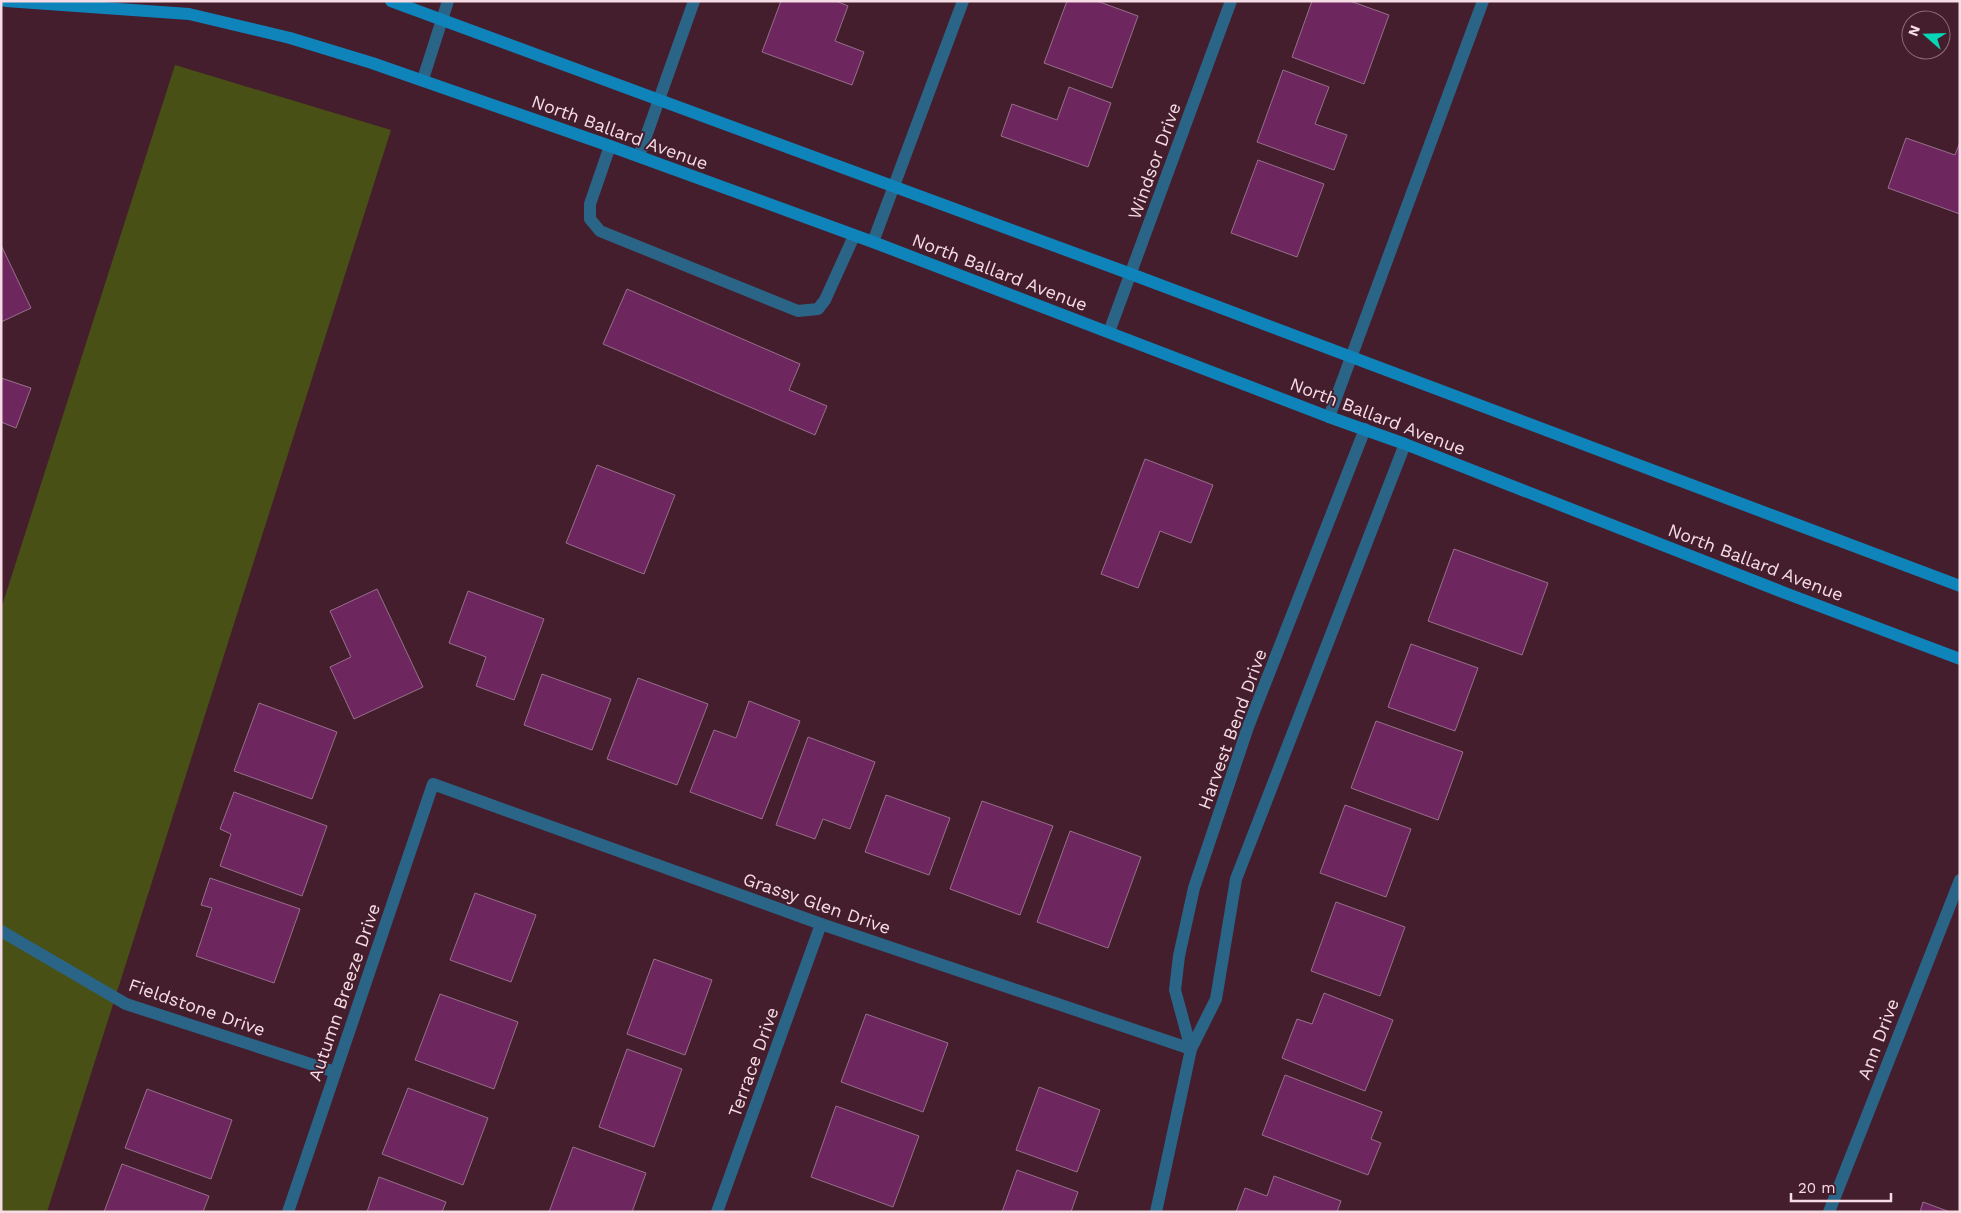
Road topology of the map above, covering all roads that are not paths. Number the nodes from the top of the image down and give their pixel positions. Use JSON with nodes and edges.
{"nodes":[{"id":1,"x":6,"y":1,"type":"edge"},
{"id":2,"x":391,"y":1,"type":"edge"},
{"id":3,"x":448,"y":1,"type":"edge"},
{"id":4,"x":694,"y":1,"type":"edge"},
{"id":5,"x":963,"y":1,"type":"edge"},
{"id":6,"x":1231,"y":1,"type":"edge"},
{"id":7,"x":1483,"y":1,"type":"edge"},
{"id":8,"x":443,"y":19,"type":"junction"},
{"id":9,"x":423,"y":79,"type":"junction"},
{"id":10,"x":659,"y":100,"type":"junction"},
{"id":11,"x":610,"y":146,"type":"junction"},
{"id":12,"x":639,"y":156,"type":"junction"},
{"id":13,"x":894,"y":187,"type":"junction"},
{"id":14,"x":854,"y":236,"type":"junction"},
{"id":15,"x":873,"y":242,"type":"junction"},
{"id":16,"x":1130,"y":274,"type":"junction"},
{"id":17,"x":1109,"y":332,"type":"junction"},
{"id":18,"x":1350,"y":356,"type":"junction"},
{"id":19,"x":1329,"y":417,"type":"junction"},
{"id":20,"x":1365,"y":429,"type":"junction"},
{"id":21,"x":1405,"y":444,"type":"junction"},
{"id":22,"x":1960,"y":586,"type":"edge"},
{"id":23,"x":1960,"y":659,"type":"edge"},
{"id":24,"x":433,"y":784,"type":"joint"},
{"id":25,"x":1960,"y":880,"type":"edge"},
{"id":26,"x":821,"y":924,"type":"junction"},
{"id":27,"x":1,"y":931,"type":"edge"},
{"id":28,"x":1191,"y":1048,"type":"junction"},
{"id":29,"x":335,"y":1072,"type":"junction"},
{"id":30,"x":288,"y":1212,"type":"edge"},
{"id":31,"x":717,"y":1212,"type":"edge"},
{"id":32,"x":1156,"y":1212,"type":"edge"},
{"id":33,"x":1829,"y":1212,"type":"edge"}],
"edges":[{"from":1,"to":9,"type":"main road","name":"North Ballard Avenue"},
{"from":2,"to":8,"type":"main road"},
{"from":3,"to":8,"type":"street"},
{"from":4,"to":10,"type":"street"},
{"from":5,"to":13,"type":"street"},
{"from":6,"to":16,"type":"street","name":"Windsor Drive"},
{"from":7,"to":18,"type":"street"},
{"from":8,"to":9,"type":"street"},
{"from":8,"to":10,"type":"main road"},
{"from":9,"to":11,"type":"main road","name":"North Ballard Avenue"},
{"from":10,"to":12,"type":"street"},
{"from":10,"to":13,"type":"main road"},
{"from":11,"to":12,"type":"main road","name":"North Ballard Avenue"},
{"from":11,"to":14,"type":"street"},
{"from":12,"to":14,"type":"main road","name":"North Ballard Avenue"},
{"from":13,"to":15,"type":"street"},
{"from":13,"to":16,"type":"main road"},
{"from":14,"to":15,"type":"main road","name":"North Ballard Avenue"},
{"from":15,"to":17,"type":"main road","name":"North Ballard Avenue"},
{"from":16,"to":17,"type":"street","name":"Windsor Drive"},
{"from":16,"to":18,"type":"main road"},
{"from":17,"to":19,"type":"main road","name":"North Ballard Avenue"},
{"from":18,"to":19,"type":"street"},
{"from":18,"to":22,"type":"main road"},
{"from":19,"to":20,"type":"main road","name":"North Ballard Avenue"},
{"from":20,"to":21,"type":"main road","name":"North Ballard Avenue"},
{"from":20,"to":28,"type":"street","name":"Harvest Bend Drive"},
{"from":21,"to":23,"type":"main road","name":"North Ballard Avenue"},
{"from":21,"to":28,"type":"street","name":"Harvest Bend Drive"},
{"from":24,"to":26,"type":"street","name":"Grassy Glen Drive"},
{"from":24,"to":29,"type":"street","name":"Autumn Breeze Drive"},
{"from":25,"to":33,"type":"street","name":"Ann Drive"},
{"from":26,"to":28,"type":"street","name":"Grassy Glen Drive"},
{"from":26,"to":31,"type":"street","name":"Terrace Drive"},
{"from":27,"to":29,"type":"street","name":"Fieldstone Drive"},
{"from":28,"to":32,"type":"street","name":"Harvest Bend Drive"},
{"from":29,"to":30,"type":"street","name":"Autumn Breeze Drive"}]}
